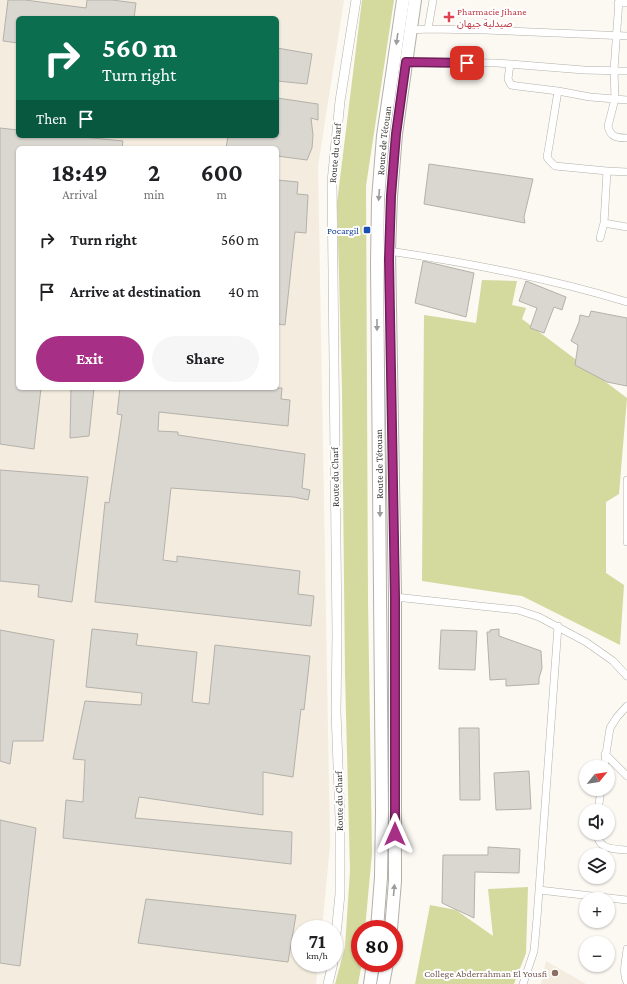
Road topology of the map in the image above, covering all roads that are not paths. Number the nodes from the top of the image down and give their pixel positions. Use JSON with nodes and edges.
{"nodes":[{"id":1,"x":356,"y":0,"type":"edge"},
{"id":2,"x":403,"y":0,"type":"edge"},
{"id":3,"x":415,"y":0,"type":"edge"},
{"id":4,"x":433,"y":0,"type":"edge"},
{"id":5,"x":618,"y":1,"type":"edge"},
{"id":6,"x":627,"y":3,"type":"edge"},
{"id":7,"x":428,"y":29,"type":"junction"},
{"id":8,"x":411,"y":30,"type":"junction"},
{"id":9,"x":616,"y":36,"type":"junction"},
{"id":10,"x":627,"y":36,"type":"edge"},
{"id":11,"x":406,"y":62,"type":"junction"},
{"id":12,"x":510,"y":64,"type":"junction"},
{"id":13,"x":614,"y":70,"type":"junction"},
{"id":14,"x":627,"y":71,"type":"edge"},
{"id":15,"x":558,"y":91,"type":"junction"},
{"id":16,"x":615,"y":98,"type":"junction"},
{"id":17,"x":627,"y":100,"type":"edge"},
{"id":18,"x":627,"y":138,"type":"edge"},
{"id":19,"x":607,"y":171,"type":"junction"},
{"id":20,"x":627,"y":172,"type":"edge"},
{"id":21,"x":604,"y":223,"type":"junction"},
{"id":22,"x":627,"y":227,"type":"edge"},
{"id":23,"x":600,"y":238,"type":"dead end"},
{"id":24,"x":390,"y":251,"type":"junction"},
{"id":25,"x":627,"y":302,"type":"edge"},
{"id":26,"x":627,"y":480,"type":"edge"},
{"id":27,"x":627,"y":542,"type":"edge"},
{"id":28,"x":395,"y":597,"type":"junction"},
{"id":29,"x":558,"y":626,"type":"junction"},
{"id":30,"x":624,"y":666,"type":"edge"},
{"id":31,"x":627,"y":676,"type":"edge"},
{"id":32,"x":627,"y":706,"type":"edge"},
{"id":33,"x":605,"y":754,"type":"junction"},
{"id":34,"x":605,"y":760,"type":"edge"},
{"id":35,"x":627,"y":776,"type":"edge"},
{"id":36,"x":599,"y":840,"type":"edge"},
{"id":37,"x":627,"y":850,"type":"edge"},
{"id":38,"x":540,"y":890,"type":"junction"},
{"id":39,"x":627,"y":900,"type":"edge"},
{"id":40,"x":337,"y":920,"type":"edge"},
{"id":41,"x":378,"y":920,"type":"edge"},
{"id":42,"x":392,"y":920,"type":"edge"},
{"id":43,"x":627,"y":949,"type":"edge"},
{"id":44,"x":331,"y":972,"type":"edge"},
{"id":45,"x":372,"y":972,"type":"edge"},
{"id":46,"x":385,"y":972,"type":"edge"},
{"id":47,"x":627,"y":982,"type":"edge"},
{"id":48,"x":328,"y":984,"type":"edge"},
{"id":49,"x":370,"y":984,"type":"edge"},
{"id":50,"x":383,"y":984,"type":"edge"},
{"id":51,"x":524,"y":984,"type":"edge"}],
"edges":[{"from":1,"to":40,"type":"street","name":"Route du Charf"},
{"from":2,"to":41,"type":"highway","name":"Route de Tétouan","one_way":true},
{"from":3,"to":8,"type":"highway","name":"Route de Tétouan"},
{"from":4,"to":7,"type":"street"},
{"from":5,"to":6,"type":"street"},
{"from":5,"to":9,"type":"street"},
{"from":7,"to":8,"type":"street"},
{"from":7,"to":9,"type":"street"},
{"from":8,"to":11,"type":"highway","name":"Route de Tétouan"},
{"from":9,"to":10,"type":"street"},
{"from":9,"to":13,"type":"street"},
{"from":11,"to":12,"type":"street"},
{"from":11,"to":24,"type":"highway","name":"Route de Tétouan"},
{"from":12,"to":13,"type":"street"},
{"from":12,"to":15,"type":"street"},
{"from":13,"to":14,"type":"street"},
{"from":13,"to":16,"type":"street"},
{"from":15,"to":16,"type":"street"},
{"from":15,"to":19,"type":"street"},
{"from":16,"to":17,"type":"street"},
{"from":16,"to":18,"type":"street"},
{"from":19,"to":20,"type":"street"},
{"from":19,"to":21,"type":"street"},
{"from":21,"to":22,"type":"street"},
{"from":21,"to":23,"type":"street"},
{"from":24,"to":25,"type":"street"},
{"from":24,"to":28,"type":"highway","name":"Route de Tétouan"},
{"from":26,"to":27,"type":"street"},
{"from":28,"to":29,"type":"street"},
{"from":42,"to":28,"type":"highway","name":"Route de Tétouan","one_way":true},
{"from":29,"to":30,"type":"street"},
{"from":29,"to":38,"type":"street"},
{"from":30,"to":31,"type":"street"},
{"from":32,"to":33,"type":"street"},
{"from":33,"to":34,"type":"street"},
{"from":33,"to":35,"type":"street"},
{"from":36,"to":37,"type":"street"},
{"from":38,"to":39,"type":"street"},
{"from":38,"to":51,"type":"street"},
{"from":43,"to":47,"type":"street"},
{"from":44,"to":48,"type":"street"},
{"from":45,"to":49,"type":"highway"},
{"from":46,"to":50,"type":"highway"}]}
